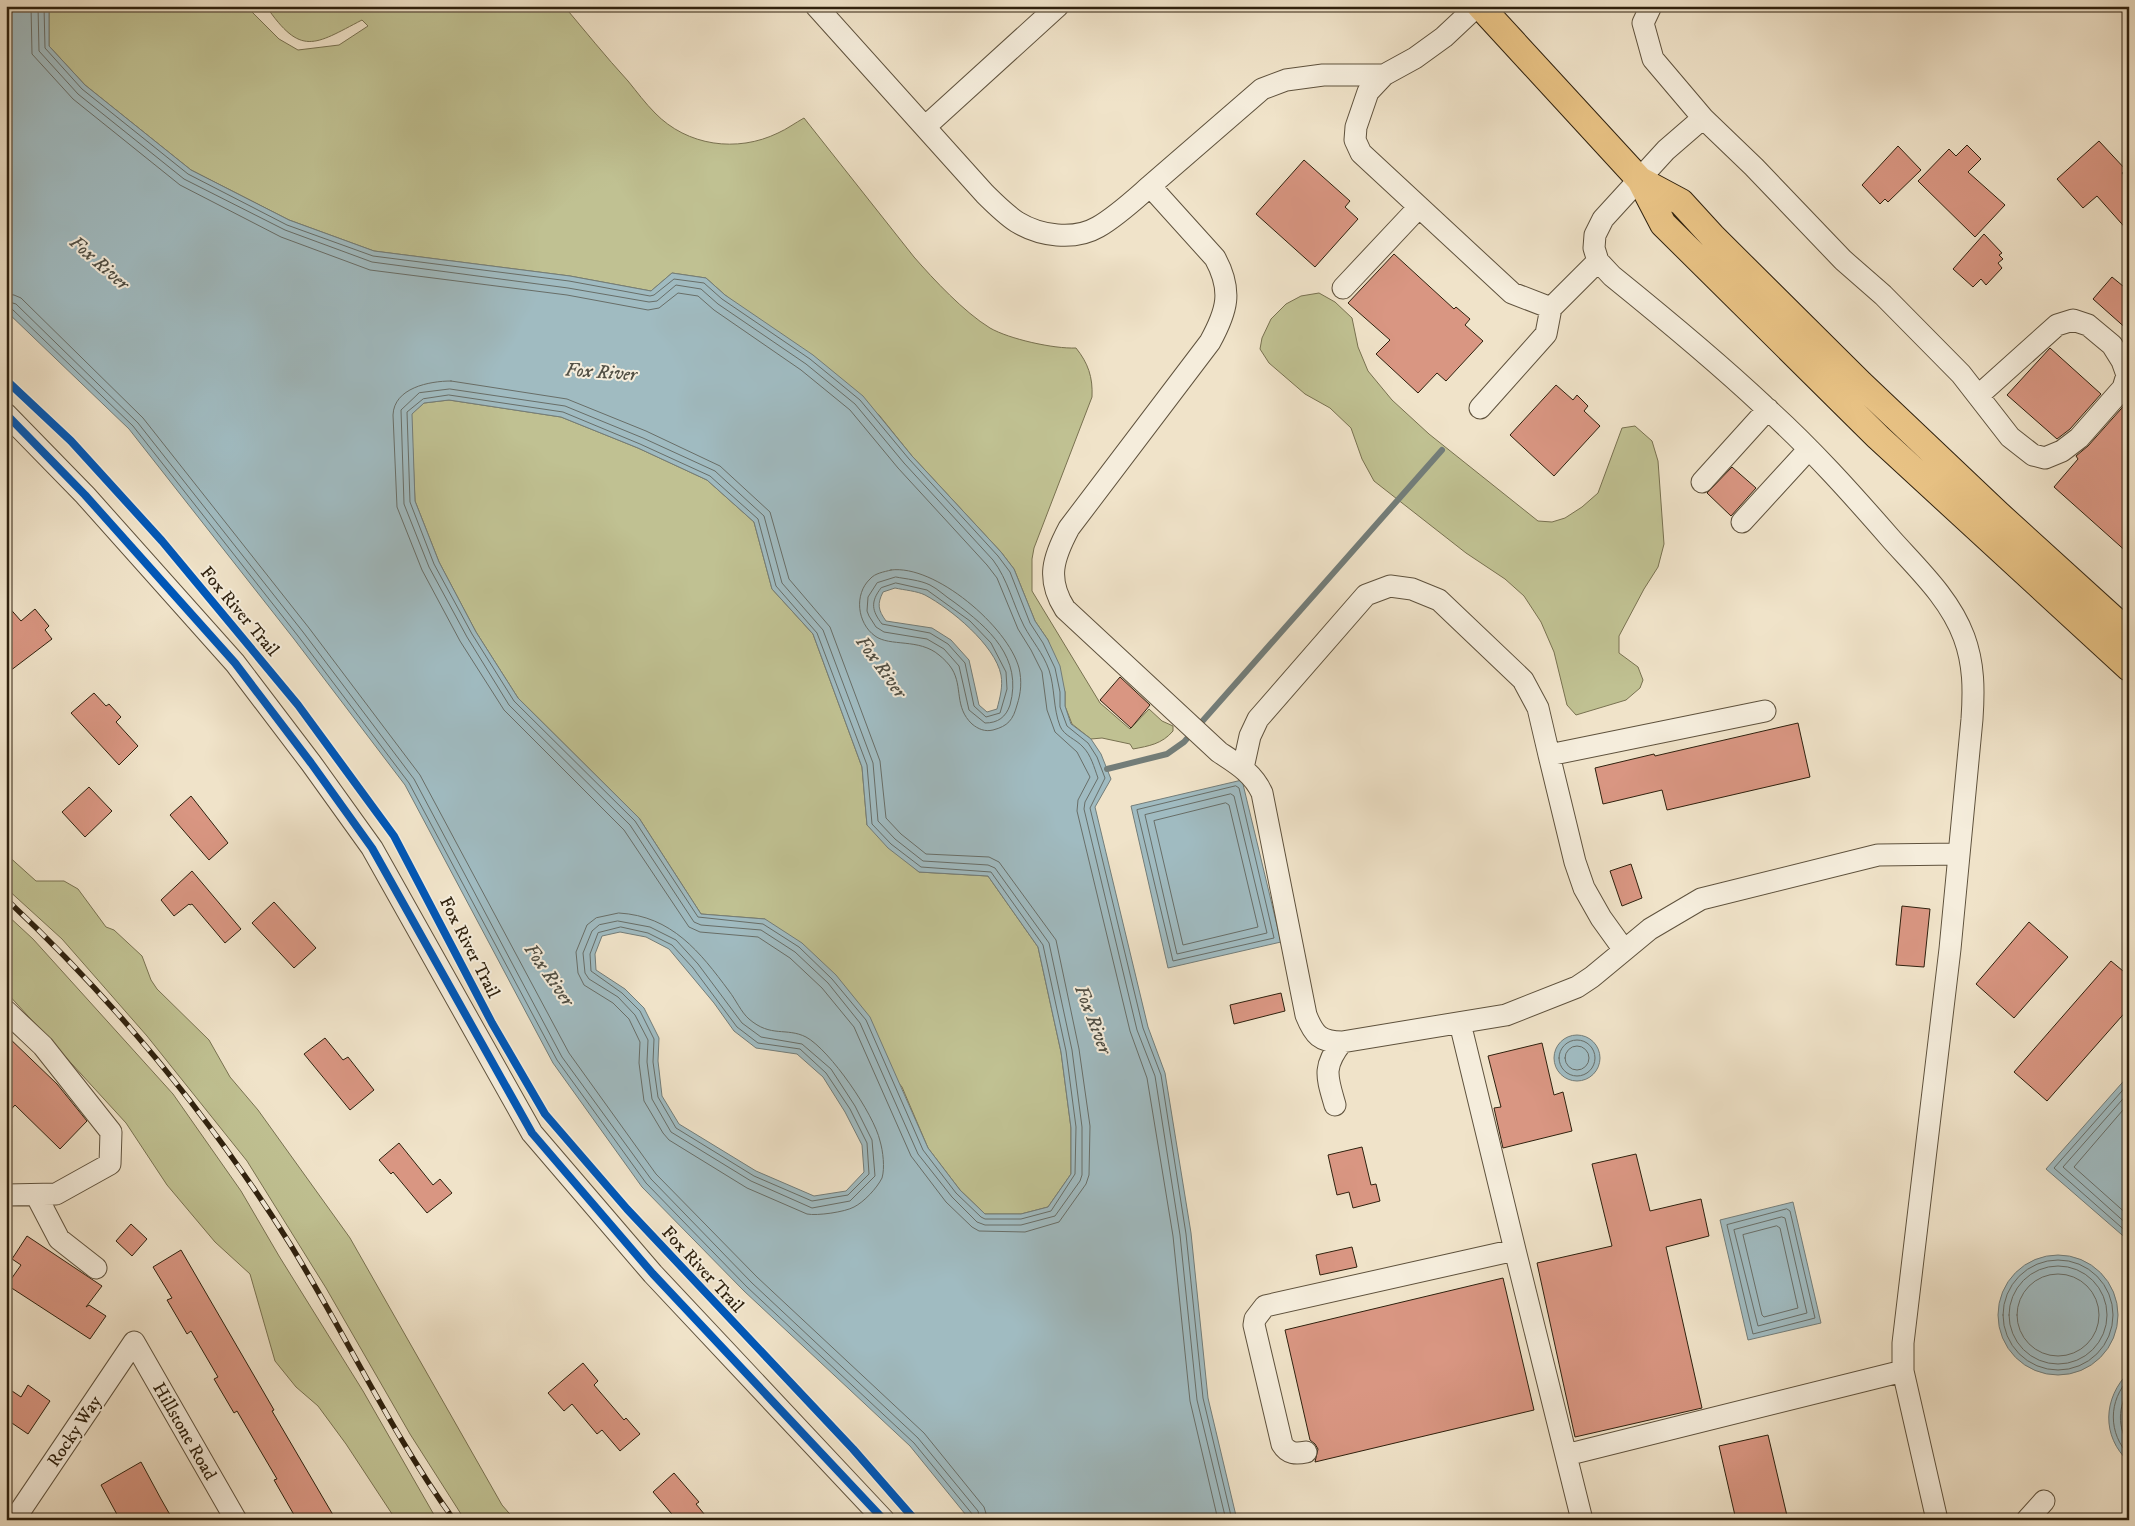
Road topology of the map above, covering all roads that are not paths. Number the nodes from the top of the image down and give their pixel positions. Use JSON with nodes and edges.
{"nodes":[{"id":1,"x":816,"y":6,"type":"edge"},
{"id":2,"x":1058,"y":6,"type":"edge"},
{"id":3,"x":1479,"y":6,"type":"edge"},
{"id":4,"x":1651,"y":6,"type":"edge"},
{"id":5,"x":1384,"y":74,"type":"junction"},
{"id":6,"x":1703,"y":118,"type":"junction"},
{"id":7,"x":925,"y":127,"type":"junction"},
{"id":8,"x":1640,"y":180,"type":"junction"},
{"id":9,"x":1150,"y":186,"type":"junction"},
{"id":10,"x":1419,"y":207,"type":"junction"},
{"id":11,"x":1598,"y":261,"type":"junction"},
{"id":12,"x":1343,"y":288,"type":"dead end"},
{"id":13,"x":1551,"y":308,"type":"junction"},
{"id":14,"x":1979,"y":395,"type":"junction"},
{"id":15,"x":1480,"y":408,"type":"dead end"},
{"id":16,"x":1768,"y":409,"type":"junction"},
{"id":17,"x":6,"y":414,"type":"edge"},
{"id":18,"x":1808,"y":450,"type":"junction"},
{"id":19,"x":1702,"y":482,"type":"dead end"},
{"id":20,"x":1742,"y":522,"type":"dead end"},
{"id":21,"x":2129,"y":633,"type":"edge"},
{"id":22,"x":2129,"y":668,"type":"edge"},
{"id":23,"x":1765,"y":712,"type":"dead end"},
{"id":24,"x":1549,"y":755,"type":"junction"},
{"id":25,"x":1244,"y":768,"type":"junction"},
{"id":26,"x":1959,"y":854,"type":"junction"},
{"id":27,"x":1624,"y":950,"type":"junction"},
{"id":28,"x":6,"y":1011,"type":"edge"},
{"id":29,"x":1460,"y":1023,"type":"junction"},
{"id":30,"x":1342,"y":1042,"type":"junction"},
{"id":31,"x":1335,"y":1105,"type":"dead end"},
{"id":32,"x":6,"y":1195,"type":"edge"},
{"id":33,"x":36,"y":1195,"type":"junction"},
{"id":34,"x":1515,"y":1250,"type":"junction"},
{"id":35,"x":96,"y":1268,"type":"dead end"},
{"id":36,"x":134,"y":1342,"type":"joint"},
{"id":37,"x":1903,"y":1371,"type":"junction"},
{"id":38,"x":1306,"y":1452,"type":"dead end"},
{"id":39,"x":1566,"y":1455,"type":"junction"},
{"id":40,"x":2044,"y":1500,"type":"dead end"},
{"id":41,"x":14,"y":1520,"type":"edge"},
{"id":42,"x":236,"y":1520,"type":"edge"},
{"id":43,"x":884,"y":1520,"type":"edge"},
{"id":44,"x":1582,"y":1520,"type":"edge"},
{"id":45,"x":1936,"y":1520,"type":"edge"},
{"id":46,"x":2027,"y":1520,"type":"edge"}],
"edges":[{"from":1,"to":7,"type":"street"},
{"from":2,"to":7,"type":"street"},
{"from":3,"to":5,"type":"street"},
{"from":3,"to":8,"type":"main road"},
{"from":4,"to":6,"type":"street"},
{"from":5,"to":9,"type":"street"},
{"from":5,"to":10,"type":"street"},
{"from":6,"to":8,"type":"street"},
{"from":6,"to":14,"type":"street"},
{"from":7,"to":9,"type":"street"},
{"from":8,"to":11,"type":"street"},
{"from":8,"to":21,"type":"main road"},
{"from":8,"to":22,"type":"main road"},
{"from":9,"to":25,"type":"street"},
{"from":10,"to":12,"type":"street"},
{"from":10,"to":13,"type":"street"},
{"from":11,"to":13,"type":"street"},
{"from":11,"to":16,"type":"street"},
{"from":13,"to":15,"type":"street"},
{"from":14,"to":14,"type":"street"},
{"from":16,"to":18,"type":"street"},
{"from":16,"to":19,"type":"street"},
{"from":17,"to":43,"type":"street"},
{"from":18,"to":20,"type":"street"},
{"from":18,"to":26,"type":"street"},
{"from":23,"to":24,"type":"street"},
{"from":24,"to":25,"type":"street"},
{"from":24,"to":27,"type":"street"},
{"from":25,"to":30,"type":"street"},
{"from":26,"to":27,"type":"street"},
{"from":26,"to":37,"type":"street"},
{"from":27,"to":29,"type":"street"},
{"from":28,"to":33,"type":"street"},
{"from":29,"to":30,"type":"street"},
{"from":29,"to":34,"type":"street"},
{"from":30,"to":31,"type":"street"},
{"from":32,"to":33,"type":"street"},
{"from":33,"to":35,"type":"street"},
{"from":34,"to":38,"type":"street"},
{"from":34,"to":39,"type":"street"},
{"from":36,"to":41,"type":"street","name":"Rocky Way"},
{"from":36,"to":42,"type":"street","name":"Hillstone Road"},
{"from":37,"to":39,"type":"street"},
{"from":37,"to":45,"type":"street"},
{"from":39,"to":44,"type":"street"},
{"from":40,"to":46,"type":"street"}]}
